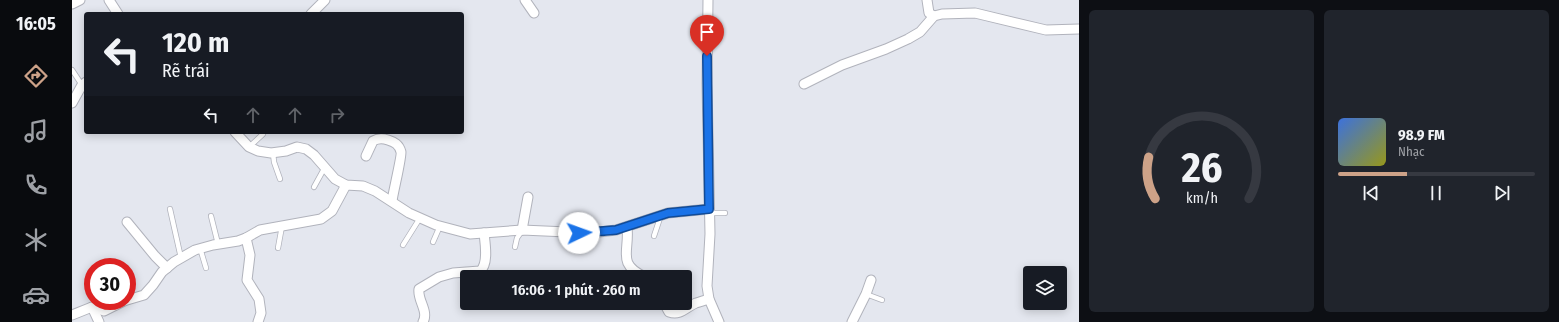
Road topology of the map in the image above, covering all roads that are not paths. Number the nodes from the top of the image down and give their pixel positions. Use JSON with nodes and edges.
{"nodes":[{"id":1,"x":80,"y":0,"type":"edge"},
{"id":2,"x":109,"y":0,"type":"edge"},
{"id":3,"x":325,"y":0,"type":"edge"},
{"id":4,"x":524,"y":0,"type":"edge"},
{"id":5,"x":708,"y":0,"type":"edge"},
{"id":6,"x":927,"y":0,"type":"edge"},
{"id":7,"x":72,"y":4,"type":"edge"},
{"id":8,"x":117,"y":12,"type":"edge"},
{"id":9,"x":313,"y":12,"type":"edge"},
{"id":10,"x":534,"y":13,"type":"dead end"},
{"id":11,"x":934,"y":16,"type":"junction"},
{"id":12,"x":1079,"y":29,"type":"edge"},
{"id":13,"x":72,"y":70,"type":"edge"},
{"id":14,"x":84,"y":83,"type":"edge"},
{"id":15,"x":804,"y":84,"type":"dead end"},
{"id":16,"x":72,"y":104,"type":"edge"},
{"id":17,"x":237,"y":134,"type":"edge"},
{"id":18,"x":263,"y":134,"type":"dead end"},
{"id":19,"x":249,"y":147,"type":"junction"},
{"id":20,"x":273,"y":153,"type":"junction"},
{"id":21,"x":366,"y":156,"type":"dead end"},
{"id":22,"x":325,"y":167,"type":"junction"},
{"id":23,"x":280,"y":179,"type":"dead end"},
{"id":24,"x":346,"y":185,"type":"junction"},
{"id":25,"x":314,"y":187,"type":"dead end"},
{"id":26,"x":528,"y":197,"type":"dead end"},
{"id":27,"x":392,"y":201,"type":"junction"},
{"id":28,"x":170,"y":209,"type":"dead end"},
{"id":29,"x":709,"y":211,"type":"junction"},
{"id":30,"x":725,"y":213,"type":"dead end"},
{"id":31,"x":661,"y":215,"type":"junction"},
{"id":32,"x":211,"y":216,"type":"dead end"},
{"id":33,"x":420,"y":218,"type":"junction"},
{"id":34,"x":127,"y":222,"type":"dead end"},
{"id":35,"x":282,"y":226,"type":"junction"},
{"id":36,"x":440,"y":226,"type":"junction"},
{"id":37,"x":627,"y":226,"type":"junction"},
{"id":38,"x":522,"y":230,"type":"junction"},
{"id":39,"x":484,"y":233,"type":"junction"},
{"id":40,"x":654,"y":236,"type":"dead end"},
{"id":41,"x":246,"y":238,"type":"junction"},
{"id":42,"x":433,"y":242,"type":"dead end"},
{"id":43,"x":218,"y":244,"type":"junction"},
{"id":44,"x":403,"y":245,"type":"dead end"},
{"id":45,"x":515,"y":247,"type":"dead end"},
{"id":46,"x":200,"y":248,"type":"junction"},
{"id":47,"x":278,"y":248,"type":"dead end"},
{"id":48,"x":181,"y":258,"type":"junction"},
{"id":49,"x":167,"y":268,"type":"junction"},
{"id":50,"x":206,"y":268,"type":"dead end"},
{"id":51,"x":634,"y":270,"type":"edge"},
{"id":52,"x":871,"y":280,"type":"dead end"},
{"id":53,"x":866,"y":294,"type":"junction"},
{"id":54,"x":136,"y":297,"type":"edge"},
{"id":55,"x":882,"y":300,"type":"dead end"},
{"id":56,"x":709,"y":301,"type":"junction"},
{"id":57,"x":692,"y":306,"type":"edge"},
{"id":58,"x":84,"y":310,"type":"edge"},
{"id":59,"x":93,"y":310,"type":"edge"},
{"id":60,"x":668,"y":310,"type":"edge"},
{"id":61,"x":685,"y":310,"type":"edge"},
{"id":62,"x":72,"y":315,"type":"edge"},
{"id":63,"x":425,"y":321,"type":"edge"},
{"id":64,"x":99,"y":322,"type":"edge"},
{"id":65,"x":258,"y":322,"type":"edge"},
{"id":66,"x":719,"y":322,"type":"edge"},
{"id":67,"x":852,"y":322,"type":"edge"}],
"edges":[{"from":1,"to":7,"type":"street"},
{"from":2,"to":8,"type":"street"},
{"from":3,"to":9,"type":"street"},
{"from":4,"to":10,"type":"street"},
{"from":5,"to":29,"type":"street"},
{"from":6,"to":11,"type":"street"},
{"from":11,"to":12,"type":"street"},
{"from":11,"to":15,"type":"street"},
{"from":13,"to":14,"type":"lane"},
{"from":14,"to":16,"type":"street"},
{"from":17,"to":19,"type":"street"},
{"from":18,"to":19,"type":"lane"},
{"from":19,"to":20,"type":"street"},
{"from":20,"to":22,"type":"street"},
{"from":20,"to":23,"type":"lane"},
{"from":21,"to":27,"type":"street"},
{"from":22,"to":24,"type":"street"},
{"from":22,"to":25,"type":"lane"},
{"from":24,"to":27,"type":"street"},
{"from":24,"to":35,"type":"street"},
{"from":26,"to":38,"type":"street"},
{"from":27,"to":33,"type":"street"},
{"from":28,"to":48,"type":"lane"},
{"from":29,"to":30,"type":"lane"},
{"from":29,"to":31,"type":"street"},
{"from":29,"to":56,"type":"street"},
{"from":31,"to":37,"type":"street"},
{"from":31,"to":40,"type":"lane"},
{"from":32,"to":43,"type":"lane"},
{"from":33,"to":36,"type":"street"},
{"from":33,"to":44,"type":"lane"},
{"from":34,"to":49,"type":"street"},
{"from":35,"to":41,"type":"street"},
{"from":35,"to":47,"type":"lane"},
{"from":36,"to":39,"type":"street"},
{"from":36,"to":42,"type":"lane"},
{"from":37,"to":38,"type":"street"},
{"from":37,"to":51,"type":"street"},
{"from":38,"to":39,"type":"street"},
{"from":38,"to":45,"type":"lane"},
{"from":39,"to":63,"type":"street"},
{"from":41,"to":43,"type":"street"},
{"from":41,"to":65,"type":"street"},
{"from":43,"to":46,"type":"street"},
{"from":46,"to":48,"type":"street"},
{"from":46,"to":50,"type":"lane"},
{"from":48,"to":49,"type":"street"},
{"from":49,"to":54,"type":"street"},
{"from":52,"to":53,"type":"street"},
{"from":53,"to":55,"type":"lane"},
{"from":53,"to":67,"type":"street"},
{"from":56,"to":57,"type":"street"},
{"from":56,"to":66,"type":"street"},
{"from":58,"to":62,"type":"street"},
{"from":59,"to":64,"type":"street"},
{"from":60,"to":61,"type":"street"}]}
